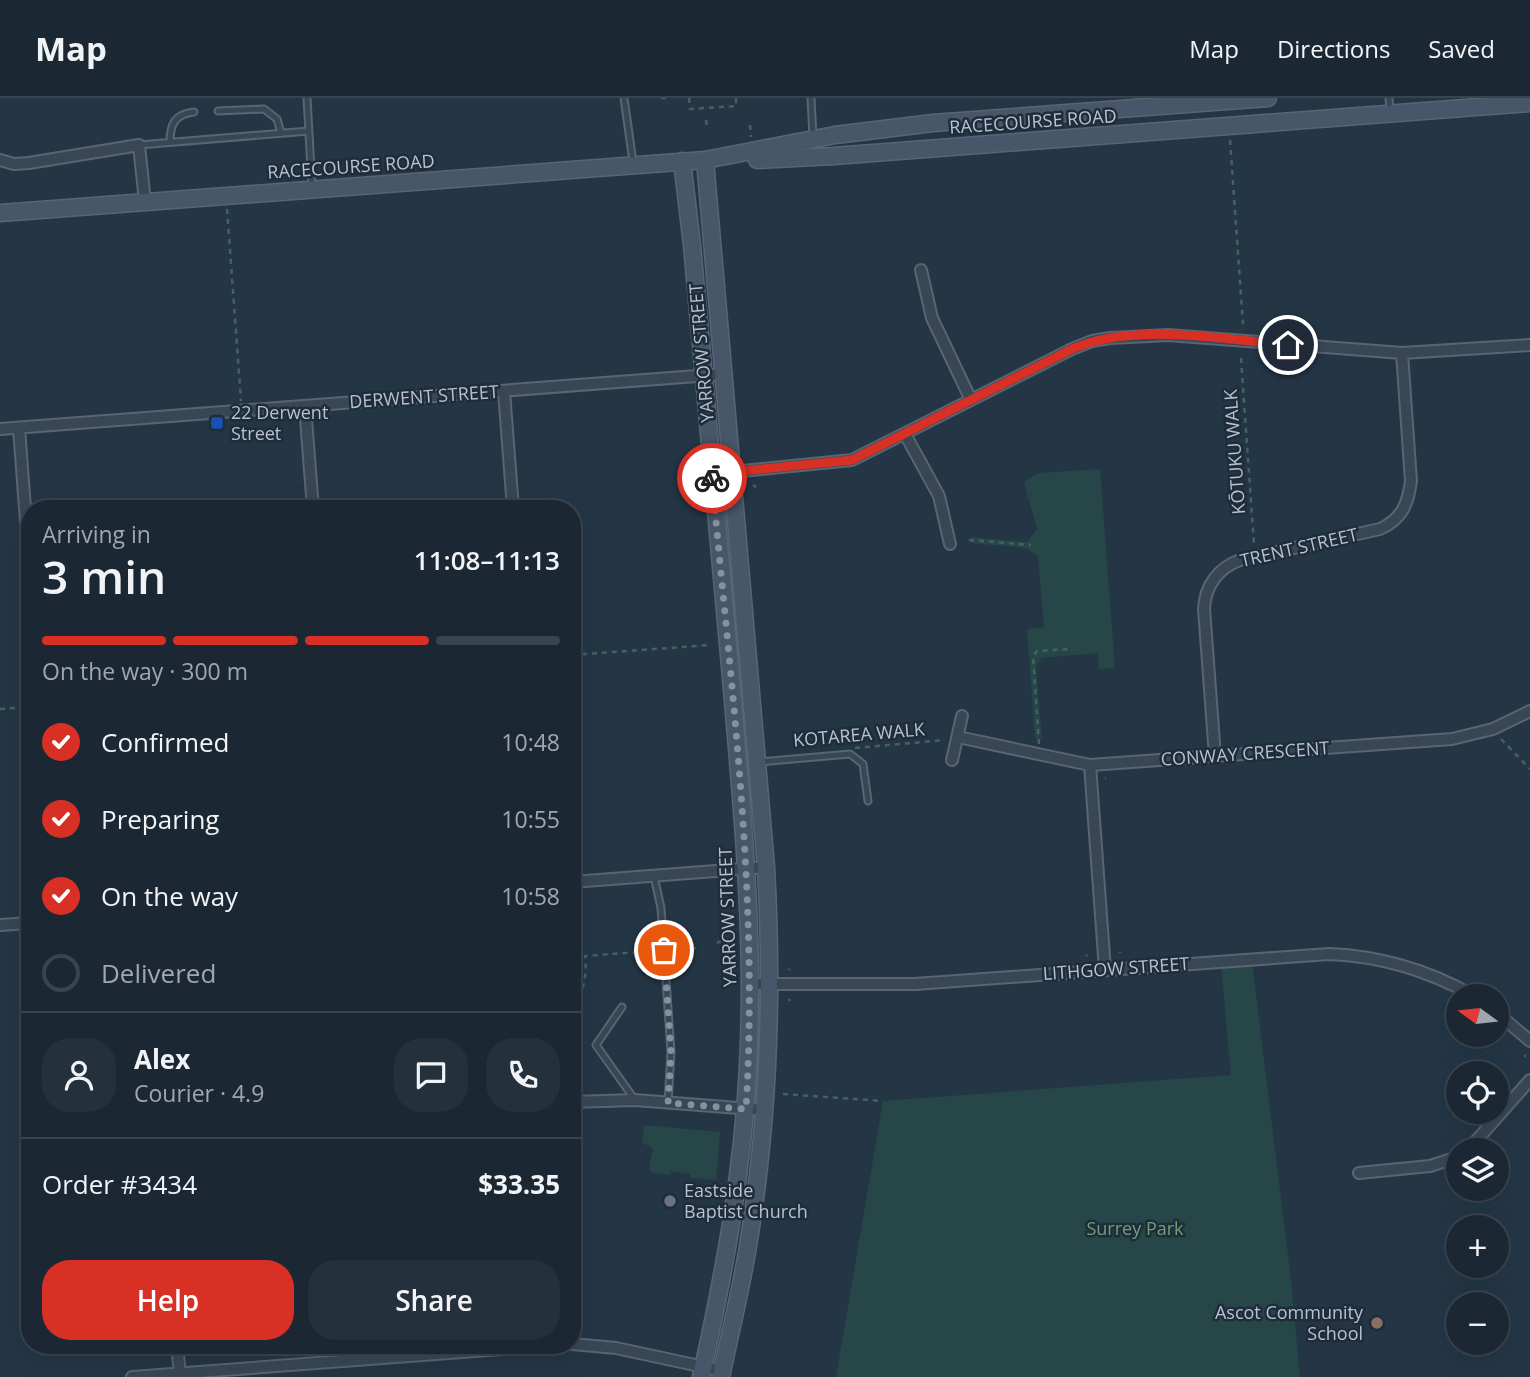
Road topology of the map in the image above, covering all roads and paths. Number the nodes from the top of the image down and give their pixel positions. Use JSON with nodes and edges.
{"nodes":[{"id":1,"x":307,"y":98,"type":"edge"},
{"id":2,"x":624,"y":98,"type":"edge"},
{"id":3,"x":689,"y":98,"type":"edge"},
{"id":4,"x":736,"y":98,"type":"edge"},
{"id":5,"x":811,"y":98,"type":"edge"},
{"id":6,"x":1268,"y":98,"type":"edge"},
{"id":7,"x":1530,"y":103,"type":"edge"},
{"id":8,"x":1390,"y":106,"type":"edge"},
{"id":9,"x":218,"y":111,"type":"dead end"},
{"id":10,"x":194,"y":112,"type":"dead end"},
{"id":11,"x":1042,"y":115,"type":"junction"},
{"id":12,"x":706,"y":120,"type":"dead end"},
{"id":13,"x":750,"y":125,"type":"dead end"},
{"id":14,"x":707,"y":128,"type":"dead end"},
{"id":15,"x":309,"y":131,"type":"junction"},
{"id":16,"x":281,"y":133,"type":"junction"},
{"id":17,"x":1043,"y":140,"type":"junction"},
{"id":18,"x":1230,"y":140,"type":"dead end"},
{"id":19,"x":752,"y":141,"type":"dead end"},
{"id":20,"x":814,"y":141,"type":"junction"},
{"id":21,"x":170,"y":142,"type":"junction"},
{"id":22,"x":139,"y":145,"type":"junction"},
{"id":23,"x":0,"y":160,"type":"edge"},
{"id":24,"x":705,"y":160,"type":"junction"},
{"id":25,"x":682,"y":161,"type":"junction"},
{"id":26,"x":633,"y":165,"type":"junction"},
{"id":27,"x":312,"y":190,"type":"junction"},
{"id":28,"x":226,"y":196,"type":"junction"},
{"id":29,"x":145,"y":202,"type":"junction"},
{"id":30,"x":0,"y":213,"type":"edge"},
{"id":31,"x":921,"y":270,"type":"dead end"},
{"id":32,"x":1243,"y":324,"type":"dead end"},
{"id":33,"x":1530,"y":345,"type":"edge"},
{"id":34,"x":1402,"y":353,"type":"junction"},
{"id":35,"x":1241,"y":358,"type":"dead end"},
{"id":36,"x":723,"y":374,"type":"junction"},
{"id":37,"x":704,"y":375,"type":"junction"},
{"id":38,"x":504,"y":391,"type":"junction"},
{"id":39,"x":971,"y":400,"type":"junction"},
{"id":40,"x":305,"y":406,"type":"junction"},
{"id":41,"x":242,"y":411,"type":"junction"},
{"id":42,"x":19,"y":428,"type":"junction"},
{"id":43,"x":0,"y":429,"type":"edge"},
{"id":44,"x":905,"y":434,"type":"junction"},
{"id":45,"x":733,"y":472,"type":"junction"},
{"id":46,"x":712,"y":474,"type":"junction"},
{"id":47,"x":24,"y":500,"type":"edge"},
{"id":48,"x":312,"y":500,"type":"edge"},
{"id":49,"x":512,"y":500,"type":"edge"},
{"id":50,"x":969,"y":540,"type":"dead end"},
{"id":51,"x":950,"y":544,"type":"dead end"},
{"id":52,"x":1031,"y":545,"type":"dead end"},
{"id":53,"x":1254,"y":545,"type":"dead end"},
{"id":54,"x":710,"y":645,"type":"dead end"},
{"id":55,"x":1070,"y":649,"type":"dead end"},
{"id":56,"x":581,"y":654,"type":"edge"},
{"id":57,"x":21,"y":707,"type":"edge"},
{"id":58,"x":0,"y":709,"type":"edge"},
{"id":59,"x":1530,"y":711,"type":"edge"},
{"id":60,"x":962,"y":716,"type":"dead end"},
{"id":61,"x":958,"y":737,"type":"junction"},
{"id":62,"x":1502,"y":738,"type":"dead end"},
{"id":63,"x":945,"y":740,"type":"dead end"},
{"id":64,"x":1039,"y":744,"type":"dead end"},
{"id":65,"x":853,"y":748,"type":"dead end"},
{"id":66,"x":1214,"y":757,"type":"junction"},
{"id":67,"x":952,"y":760,"type":"dead end"},
{"id":68,"x":758,"y":762,"type":"junction"},
{"id":69,"x":1090,"y":765,"type":"junction"},
{"id":70,"x":1530,"y":769,"type":"edge"},
{"id":71,"x":868,"y":801,"type":"dead end"},
{"id":72,"x":766,"y":867,"type":"junction"},
{"id":73,"x":747,"y":868,"type":"junction"},
{"id":74,"x":654,"y":875,"type":"junction"},
{"id":75,"x":581,"y":881,"type":"edge"},
{"id":76,"x":21,"y":924,"type":"edge"},
{"id":77,"x":0,"y":925,"type":"edge"},
{"id":78,"x":737,"y":940,"type":"dead end"},
{"id":79,"x":718,"y":943,"type":"dead end"},
{"id":80,"x":696,"y":948,"type":"dead end"},
{"id":81,"x":657,"y":951,"type":"dead end"},
{"id":82,"x":1105,"y":970,"type":"junction"},
{"id":83,"x":678,"y":979,"type":"dead end"},
{"id":84,"x":751,"y":984,"type":"junction"},
{"id":85,"x":770,"y":984,"type":"junction"},
{"id":86,"x":1450,"y":984,"type":"edge"},
{"id":87,"x":581,"y":991,"type":"edge"},
{"id":88,"x":622,"y":1007,"type":"dead end"},
{"id":89,"x":1509,"y":1023,"type":"edge"},
{"id":90,"x":1530,"y":1041,"type":"edge"},
{"id":91,"x":1530,"y":1080,"type":"edge"},
{"id":92,"x":783,"y":1094,"type":"dead end"},
{"id":93,"x":635,"y":1100,"type":"junction"},
{"id":94,"x":883,"y":1101,"type":"dead end"},
{"id":95,"x":581,"y":1102,"type":"edge"},
{"id":96,"x":668,"y":1103,"type":"junction"},
{"id":97,"x":746,"y":1109,"type":"junction"},
{"id":98,"x":765,"y":1110,"type":"junction"},
{"id":99,"x":1479,"y":1138,"type":"edge"},
{"id":100,"x":1446,"y":1161,"type":"edge"},
{"id":101,"x":1359,"y":1173,"type":"dead end"},
{"id":102,"x":581,"y":1345,"type":"edge"},
{"id":103,"x":178,"y":1354,"type":"edge"},
{"id":104,"x":365,"y":1354,"type":"edge"},
{"id":105,"x":434,"y":1354,"type":"edge"},
{"id":106,"x":365,"y":1359,"type":"junction"},
{"id":107,"x":703,"y":1372,"type":"edge"},
{"id":108,"x":180,"y":1374,"type":"junction"},
{"id":109,"x":722,"y":1374,"type":"edge"},
{"id":110,"x":132,"y":1377,"type":"edge"}],
"edges":[{"from":1,"to":15,"type":"lane"},
{"from":2,"to":26,"type":"lane"},
{"from":3,"to":4,"type":"path"},
{"from":5,"to":20,"type":"lane"},
{"from":6,"to":11,"type":"street","name":"RACECOURSE ROAD"},
{"from":7,"to":8,"type":"street","name":"RACECOURSE ROAD"},
{"from":8,"to":17,"type":"street","name":"RACECOURSE ROAD"},
{"from":9,"to":16,"type":"lane"},
{"from":10,"to":21,"type":"lane"},
{"from":11,"to":17,"type":"street"},
{"from":11,"to":20,"type":"street","name":"RACECOURSE ROAD"},
{"from":12,"to":14,"type":"path"},
{"from":13,"to":19,"type":"path"},
{"from":15,"to":16,"type":"lane"},
{"from":15,"to":27,"type":"lane"},
{"from":16,"to":21,"type":"lane"},
{"from":17,"to":24,"type":"street","name":"RACECOURSE ROAD"},
{"from":18,"to":32,"type":"path"},
{"from":20,"to":24,"type":"street","name":"RACECOURSE ROAD"},
{"from":21,"to":22,"type":"lane"},
{"from":22,"to":23,"type":"street"},
{"from":22,"to":29,"type":"street"},
{"from":24,"to":25,"type":"street","name":"RACECOURSE ROAD"},
{"from":24,"to":36,"type":"street","name":"YARROW STREET"},
{"from":25,"to":26,"type":"street","name":"RACECOURSE ROAD"},
{"from":25,"to":37,"type":"street","name":"YARROW STREET"},
{"from":26,"to":27,"type":"street","name":"RACECOURSE ROAD"},
{"from":27,"to":28,"type":"street","name":"RACECOURSE ROAD"},
{"from":28,"to":29,"type":"street","name":"RACECOURSE ROAD"},
{"from":28,"to":41,"type":"path"},
{"from":29,"to":30,"type":"street","name":"RACECOURSE ROAD"},
{"from":31,"to":39,"type":"street"},
{"from":33,"to":34,"type":"street"},
{"from":34,"to":39,"type":"street"},
{"from":34,"to":66,"type":"street","name":"TRENT STREET"},
{"from":35,"to":53,"type":"path","name":"KŌTUKU WALK"},
{"from":36,"to":37,"type":"street","name":"DERWENT STREET"},
{"from":36,"to":45,"type":"street","name":"YARROW STREET"},
{"from":37,"to":38,"type":"street","name":"DERWENT STREET"},
{"from":37,"to":46,"type":"street","name":"YARROW STREET"},
{"from":38,"to":40,"type":"street","name":"DERWENT STREET"},
{"from":38,"to":49,"type":"street"},
{"from":39,"to":44,"type":"street"},
{"from":40,"to":41,"type":"street","name":"DERWENT STREET"},
{"from":40,"to":48,"type":"street"},
{"from":41,"to":42,"type":"street","name":"DERWENT STREET"},
{"from":42,"to":43,"type":"street","name":"DERWENT STREET"},
{"from":42,"to":47,"type":"street"},
{"from":44,"to":45,"type":"street"},
{"from":44,"to":51,"type":"street"},
{"from":45,"to":46,"type":"street"},
{"from":45,"to":68,"type":"street","name":"YARROW STREET"},
{"from":46,"to":73,"type":"street","name":"YARROW STREET"},
{"from":50,"to":52,"type":"path"},
{"from":54,"to":56,"type":"path"},
{"from":55,"to":64,"type":"path"},
{"from":57,"to":58,"type":"path"},
{"from":59,"to":66,"type":"street","name":"CONWAY CRESCENT"},
{"from":60,"to":61,"type":"street"},
{"from":61,"to":67,"type":"street"},
{"from":61,"to":69,"type":"street","name":"CONWAY CRESCENT"},
{"from":62,"to":70,"type":"path"},
{"from":63,"to":65,"type":"path","name":"KOTAREA WALK"},
{"from":66,"to":69,"type":"street","name":"CONWAY CRESCENT"},
{"from":68,"to":71,"type":"lane"},
{"from":68,"to":72,"type":"street","name":"YARROW STREET"},
{"from":69,"to":82,"type":"street"},
{"from":72,"to":73,"type":"street"},
{"from":72,"to":85,"type":"street","name":"YARROW STREET"},
{"from":73,"to":74,"type":"street"},
{"from":73,"to":84,"type":"street","name":"YARROW STREET"},
{"from":74,"to":75,"type":"street"},
{"from":74,"to":96,"type":"lane"},
{"from":76,"to":77,"type":"street"},
{"from":78,"to":79,"type":"path"},
{"from":80,"to":83,"type":"path"},
{"from":81,"to":87,"type":"path"},
{"from":82,"to":85,"type":"street","name":"LITHGOW STREET"},
{"from":82,"to":86,"type":"street","name":"LITHGOW STREET"},
{"from":84,"to":85,"type":"street","name":"LITHGOW STREET"},
{"from":84,"to":97,"type":"street","name":"YARROW STREET"},
{"from":85,"to":98,"type":"street","name":"YARROW STREET"},
{"from":88,"to":93,"type":"lane"},
{"from":89,"to":90,"type":"street"},
{"from":91,"to":99,"type":"street"},
{"from":92,"to":94,"type":"path"},
{"from":93,"to":95,"type":"street"},
{"from":93,"to":96,"type":"street"},
{"from":96,"to":97,"type":"street"},
{"from":97,"to":98,"type":"street"},
{"from":97,"to":107,"type":"street","name":"YARROW STREET"},
{"from":98,"to":109,"type":"street","name":"YARROW STREET"},
{"from":100,"to":101,"type":"street"},
{"from":102,"to":107,"type":"street"},
{"from":103,"to":108,"type":"street"},
{"from":104,"to":106,"type":"street"},
{"from":105,"to":106,"type":"street"},
{"from":106,"to":108,"type":"street"},
{"from":107,"to":109,"type":"street"},
{"from":108,"to":110,"type":"street"}]}
